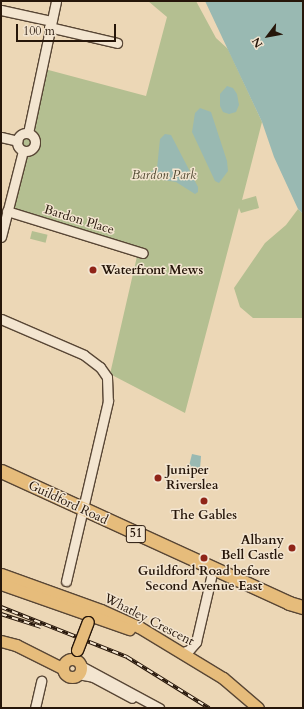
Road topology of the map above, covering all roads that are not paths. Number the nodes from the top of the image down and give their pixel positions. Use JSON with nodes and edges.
{"nodes":[{"id":1,"x":56,"y":1,"type":"edge"},
{"id":2,"x":1,"y":10,"type":"edge"},
{"id":3,"x":50,"y":24,"type":"junction"},
{"id":4,"x":117,"y":43,"type":"dead end"},
{"id":5,"x":28,"y":133,"type":"junction"},
{"id":6,"x":1,"y":137,"type":"edge"},
{"id":7,"x":18,"y":141,"type":"junction"},
{"id":8,"x":23,"y":151,"type":"junction"},
{"id":9,"x":7,"y":211,"type":"junction"},
{"id":10,"x":1,"y":237,"type":"edge"},
{"id":11,"x":143,"y":253,"type":"dead end"},
{"id":12,"x":1,"y":319,"type":"edge"},
{"id":13,"x":1,"y":471,"type":"edge"},
{"id":14,"x":83,"y":509,"type":"junction"},
{"id":15,"x":213,"y":569,"type":"junction"},
{"id":16,"x":1,"y":574,"type":"edge"},
{"id":17,"x":66,"y":581,"type":"dead end"},
{"id":18,"x":1,"y":584,"type":"edge"},
{"id":19,"x":289,"y":603,"type":"junction"},
{"id":20,"x":303,"y":607,"type":"edge"},
{"id":21,"x":303,"y":614,"type":"edge"},
{"id":22,"x":95,"y":616,"type":"junction"},
{"id":23,"x":1,"y":641,"type":"edge"},
{"id":24,"x":187,"y":657,"type":"junction"},
{"id":25,"x":75,"y":662,"type":"junction"},
{"id":26,"x":41,"y":681,"type":"dead end"},
{"id":27,"x":35,"y":708,"type":"edge"},
{"id":28,"x":149,"y":708,"type":"edge"},
{"id":29,"x":159,"y":708,"type":"edge"},
{"id":30,"x":258,"y":708,"type":"edge"}],
"edges":[{"from":1,"to":3,"type":"street"},
{"from":2,"to":3,"type":"street"},
{"from":3,"to":4,"type":"street"},
{"from":3,"to":5,"type":"street"},
{"from":5,"to":7,"type":"street"},
{"from":5,"to":8,"type":"street"},
{"from":6,"to":7,"type":"street"},
{"from":7,"to":8,"type":"street"},
{"from":8,"to":9,"type":"street"},
{"from":9,"to":10,"type":"street"},
{"from":9,"to":11,"type":"street","name":"Bardon Place"},
{"from":12,"to":14,"type":"street"},
{"from":13,"to":14,"type":"highway","name":"Guildford Road","number":"51"},
{"from":14,"to":15,"type":"highway","name":"Guildford Road","number":"51"},
{"from":14,"to":17,"type":"street"},
{"from":15,"to":19,"type":"highway","name":"Guildford Road","number":"51"},
{"from":15,"to":24,"type":"street"},
{"from":16,"to":22,"type":"main road","name":"Whatley Crescent"},
{"from":18,"to":22,"type":"main road","name":"Whatley Crescent"},
{"from":19,"to":20,"type":"highway","name":"Guildford Road","number":"51"},
{"from":19,"to":21,"type":"highway","name":"Guildford Road","number":"51"},
{"from":22,"to":24,"type":"main road","name":"Whatley Crescent"},
{"from":22,"to":25,"type":"main road","bridge":true},
{"from":23,"to":25,"type":"main road"},
{"from":24,"to":30,"type":"main road","name":"Whatley Crescent"},
{"from":25,"to":28,"type":"street"},
{"from":25,"to":29,"type":"street"},
{"from":26,"to":27,"type":"street"}]}
